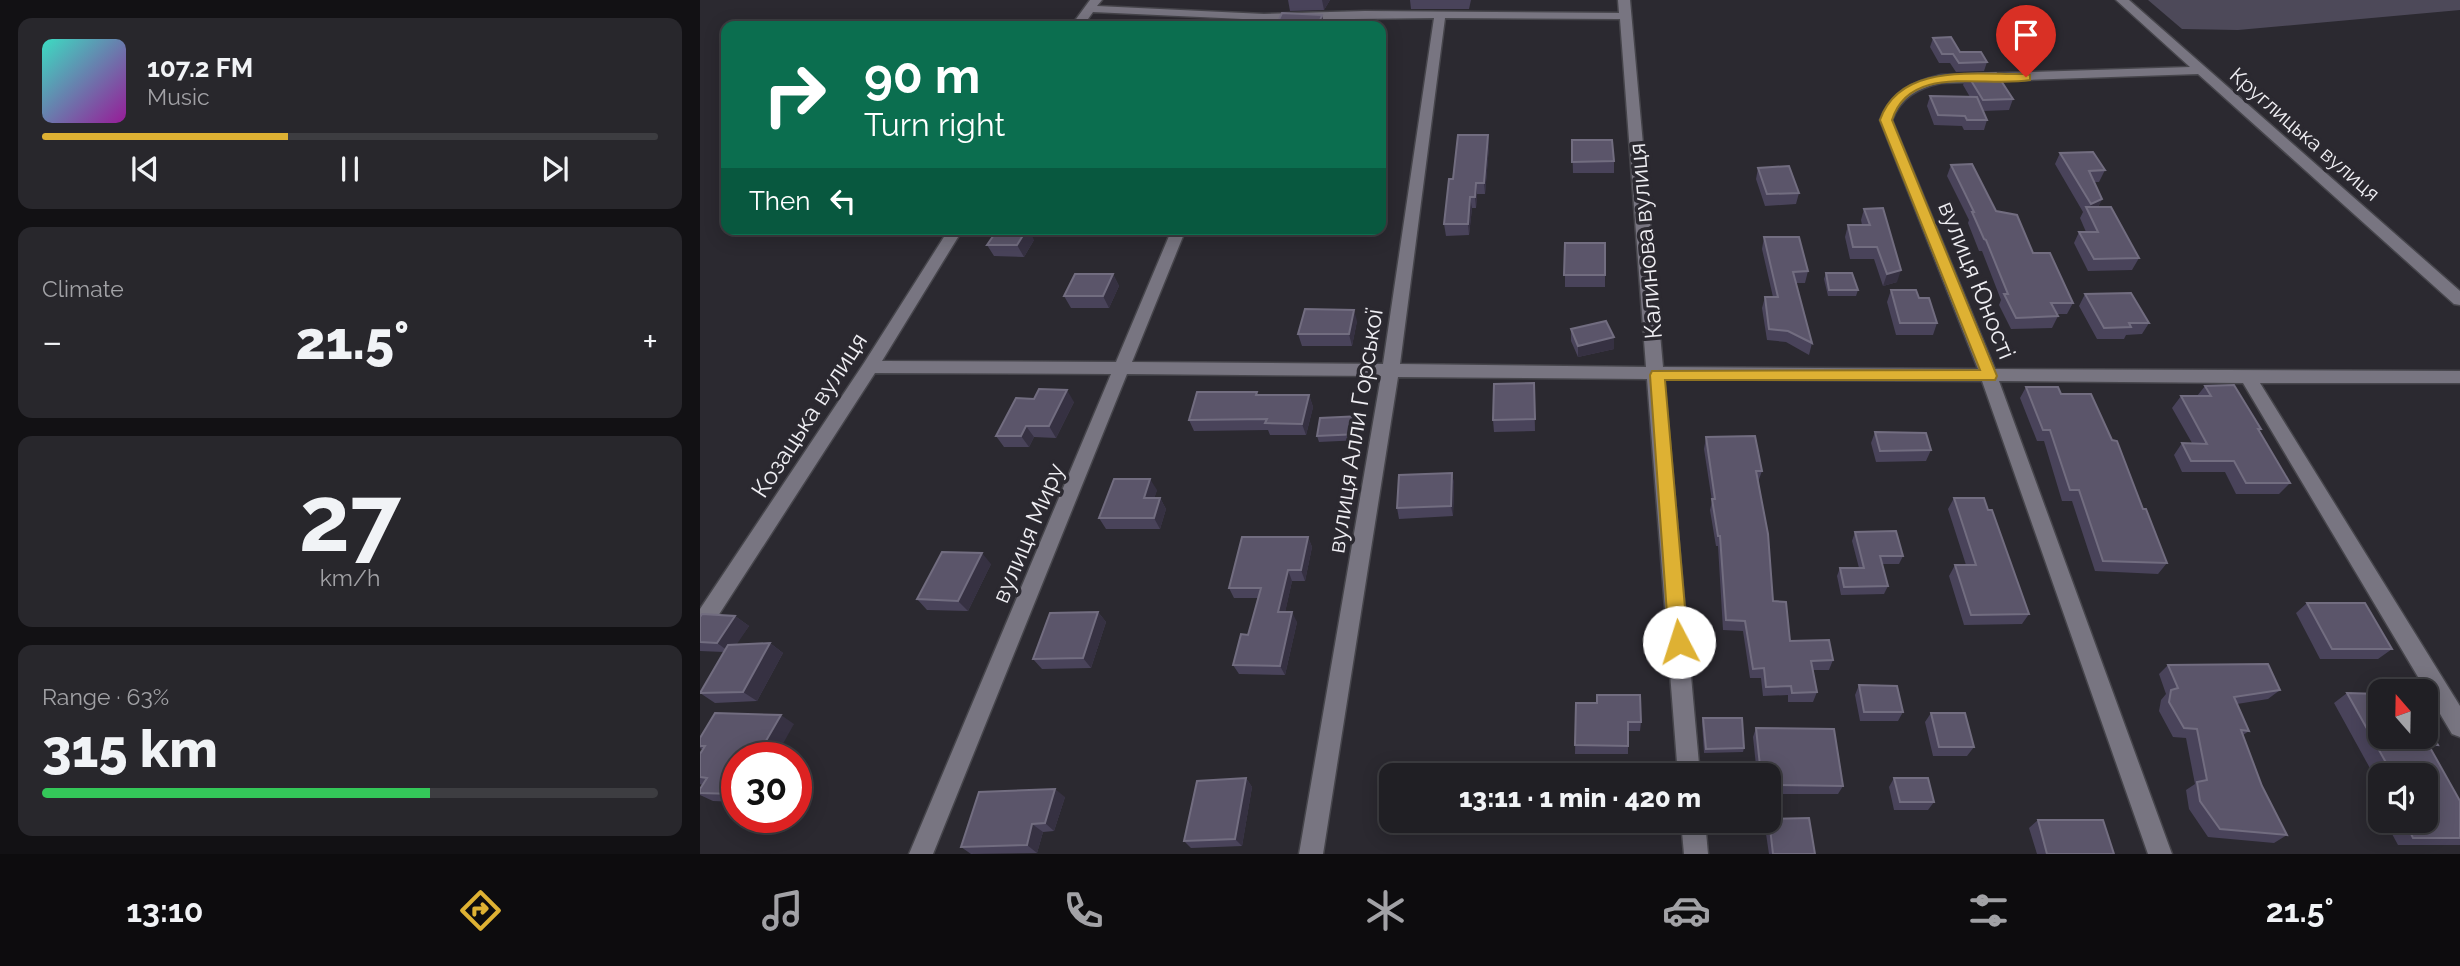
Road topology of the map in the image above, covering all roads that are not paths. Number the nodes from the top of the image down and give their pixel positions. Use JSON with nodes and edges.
{"nodes":[{"id":1,"x":1370,"y":0,"type":"edge"},
{"id":2,"x":2122,"y":0,"type":"edge"},
{"id":3,"x":1093,"y":5,"type":"edge"},
{"id":4,"x":1624,"y":8,"type":"edge"},
{"id":5,"x":1365,"y":14,"type":"junction"},
{"id":6,"x":1440,"y":14,"type":"junction"},
{"id":7,"x":1081,"y":21,"type":"edge"},
{"id":8,"x":1253,"y":21,"type":"edge"},
{"id":9,"x":1276,"y":21,"type":"edge"},
{"id":10,"x":2202,"y":70,"type":"junction"},
{"id":11,"x":952,"y":235,"type":"edge"},
{"id":12,"x":1177,"y":235,"type":"edge"},
{"id":13,"x":2460,"y":300,"type":"edge"},
{"id":14,"x":870,"y":367,"type":"junction"},
{"id":15,"x":1123,"y":368,"type":"junction"},
{"id":16,"x":1391,"y":369,"type":"junction"},
{"id":17,"x":1657,"y":375,"type":"junction"},
{"id":18,"x":1989,"y":376,"type":"junction"},
{"id":19,"x":2248,"y":377,"type":"junction"},
{"id":20,"x":2460,"y":377,"type":"edge"},
{"id":21,"x":700,"y":625,"type":"edge"},
{"id":22,"x":2460,"y":726,"type":"edge"},
{"id":23,"x":1688,"y":763,"type":"edge"},
{"id":24,"x":1694,"y":833,"type":"edge"},
{"id":25,"x":921,"y":854,"type":"edge"},
{"id":26,"x":1311,"y":854,"type":"edge"},
{"id":27,"x":1696,"y":854,"type":"edge"},
{"id":28,"x":2160,"y":854,"type":"edge"}],
"edges":[{"from":1,"to":5,"type":"street"},
{"from":2,"to":10,"type":"street","name":"Круглицька вулиця"},
{"from":3,"to":7,"type":"street"},
{"from":3,"to":8,"type":"street"},
{"from":4,"to":6,"type":"street"},
{"from":4,"to":17,"type":"street","name":"Калинова вулиця"},
{"from":5,"to":6,"type":"street"},
{"from":5,"to":9,"type":"street"},
{"from":6,"to":16,"type":"street","name":"вулиця Алли Горської"},
{"from":10,"to":13,"type":"street","name":"Круглицька вулиця"},
{"from":10,"to":18,"type":"street","name":"вулиця Юності"},
{"from":11,"to":14,"type":"street","name":"Козацька вулиця"},
{"from":12,"to":15,"type":"street","name":"вулиця Миру"},
{"from":14,"to":15,"type":"street"},
{"from":14,"to":21,"type":"street","name":"Козацька вулиця"},
{"from":15,"to":16,"type":"street"},
{"from":15,"to":25,"type":"street","name":"вулиця Миру"},
{"from":16,"to":17,"type":"street"},
{"from":16,"to":26,"type":"street","name":"вулиця Алли Горської"},
{"from":17,"to":18,"type":"street"},
{"from":17,"to":23,"type":"street","name":"Калинова вулиця"},
{"from":18,"to":19,"type":"street"},
{"from":18,"to":28,"type":"street","name":"вулиця Юності"},
{"from":19,"to":20,"type":"street"},
{"from":19,"to":22,"type":"street"},
{"from":24,"to":27,"type":"street"}]}
